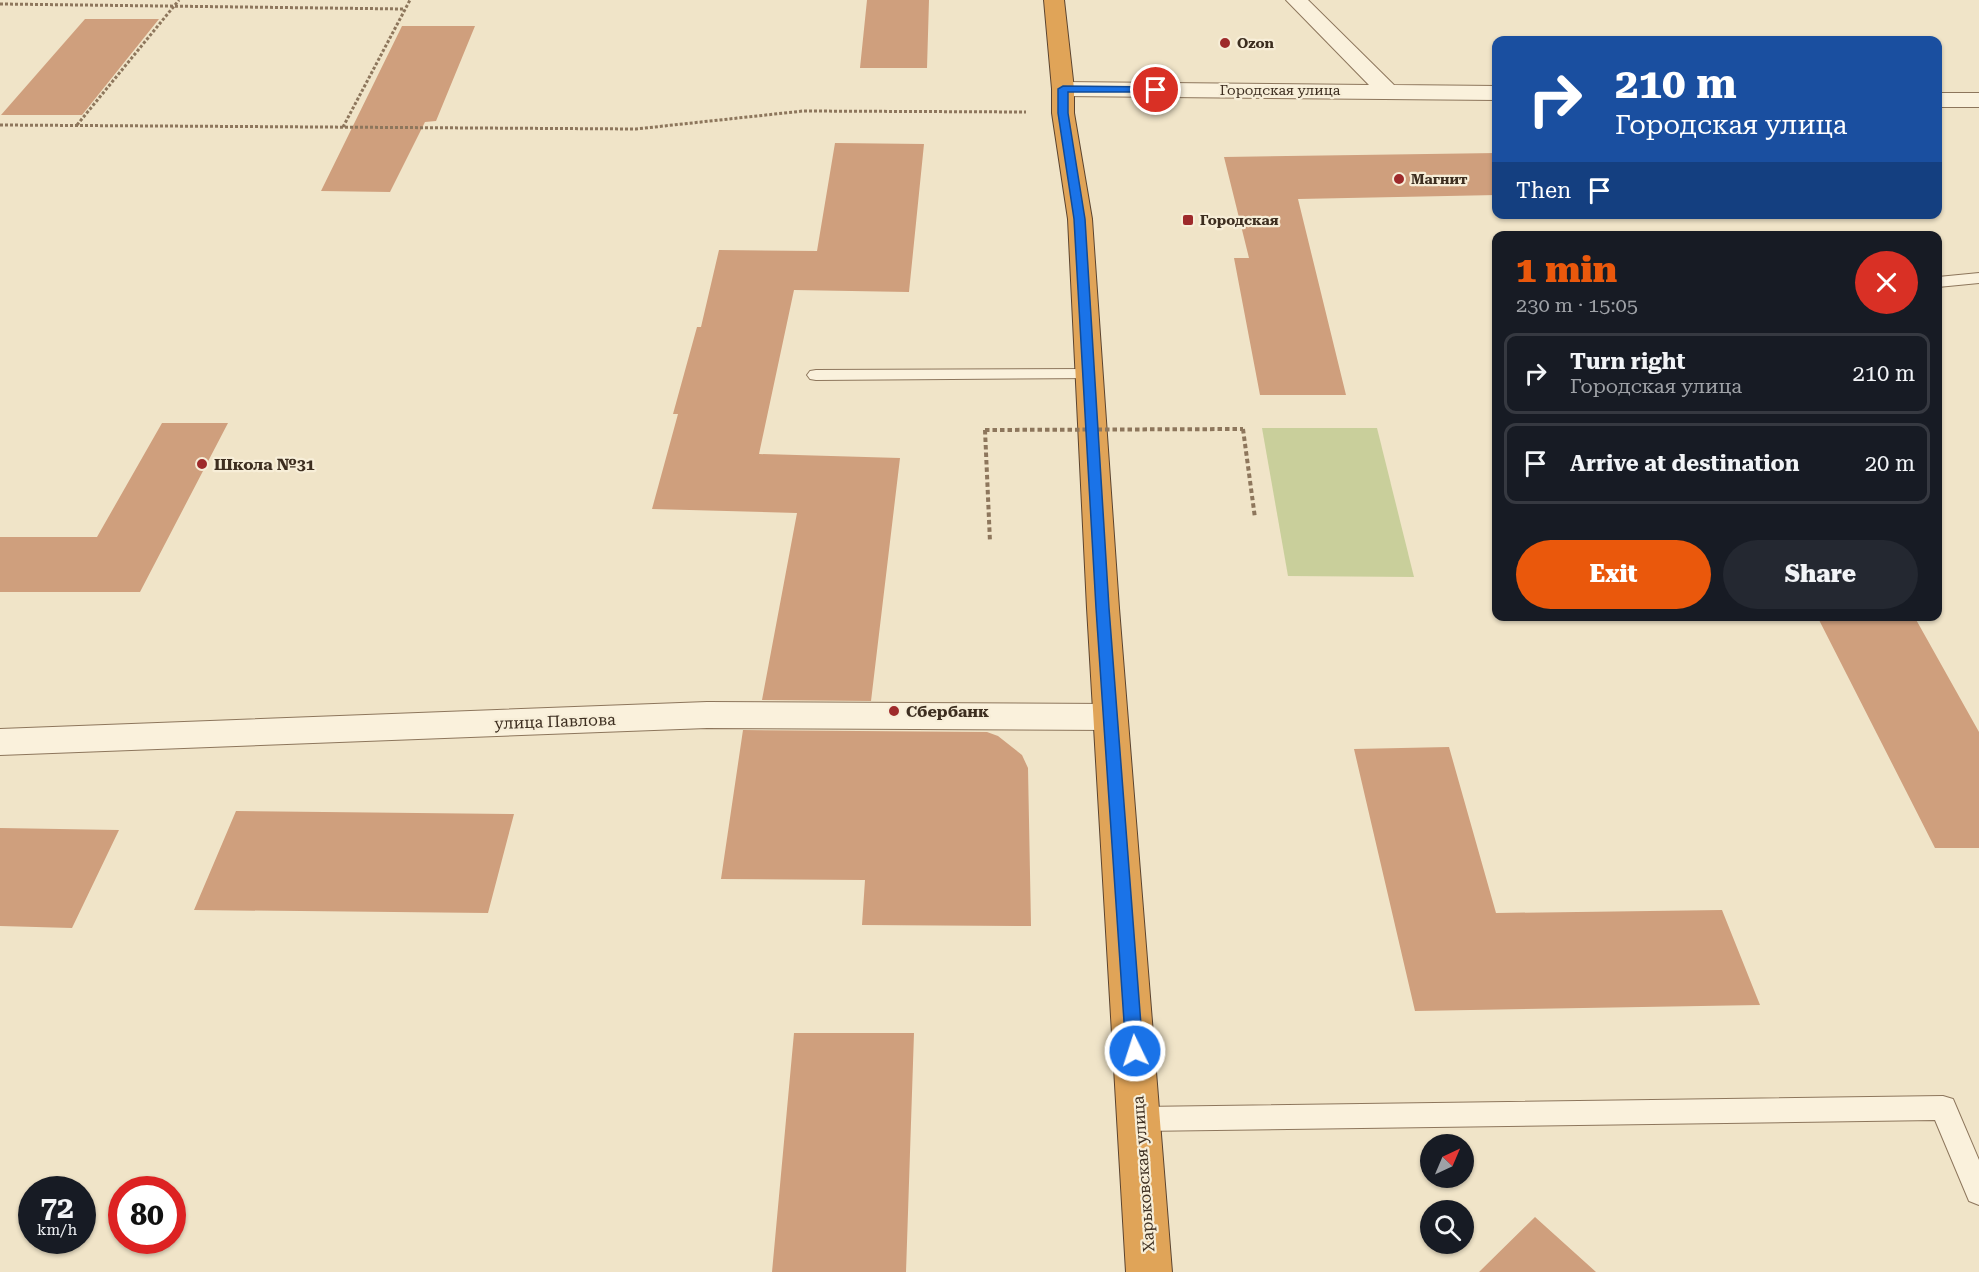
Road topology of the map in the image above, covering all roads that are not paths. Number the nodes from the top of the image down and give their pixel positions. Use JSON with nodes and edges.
{"nodes":[{"id":1,"x":1054,"y":0,"type":"edge"},
{"id":2,"x":1296,"y":0,"type":"edge"},
{"id":3,"x":1387,"y":91,"type":"junction"},
{"id":4,"x":1492,"y":93,"type":"edge"},
{"id":5,"x":1942,"y":100,"type":"edge"},
{"id":6,"x":1979,"y":100,"type":"edge"},
{"id":7,"x":1063,"y":101,"type":"junction"},
{"id":8,"x":1979,"y":278,"type":"edge"},
{"id":9,"x":1942,"y":282,"type":"edge"},
{"id":10,"x":1089,"y":374,"type":"junction"},
{"id":11,"x":816,"y":375,"type":"dead end"},
{"id":12,"x":1110,"y":717,"type":"junction"},
{"id":13,"x":0,"y":742,"type":"edge"},
{"id":14,"x":1140,"y":1119,"type":"junction"},
{"id":15,"x":1979,"y":1192,"type":"edge"},
{"id":16,"x":1149,"y":1272,"type":"edge"}],
"edges":[{"from":1,"to":7,"type":"highway","name":"Харьковская улица"},
{"from":2,"to":3,"type":"street"},
{"from":3,"to":4,"type":"street","name":"Городская улица"},
{"from":3,"to":7,"type":"street","name":"Городская улица"},
{"from":5,"to":6,"type":"street"},
{"from":7,"to":10,"type":"highway","name":"Харьковская улица"},
{"from":8,"to":9,"type":"lane"},
{"from":10,"to":11,"type":"lane"},
{"from":10,"to":12,"type":"highway","name":"Харьковская улица"},
{"from":12,"to":13,"type":"street","name":"улица Павлова"},
{"from":12,"to":14,"type":"highway","name":"Харьковская улица"},
{"from":14,"to":15,"type":"lane"},
{"from":14,"to":16,"type":"highway","name":"Харьковская улица"}]}
